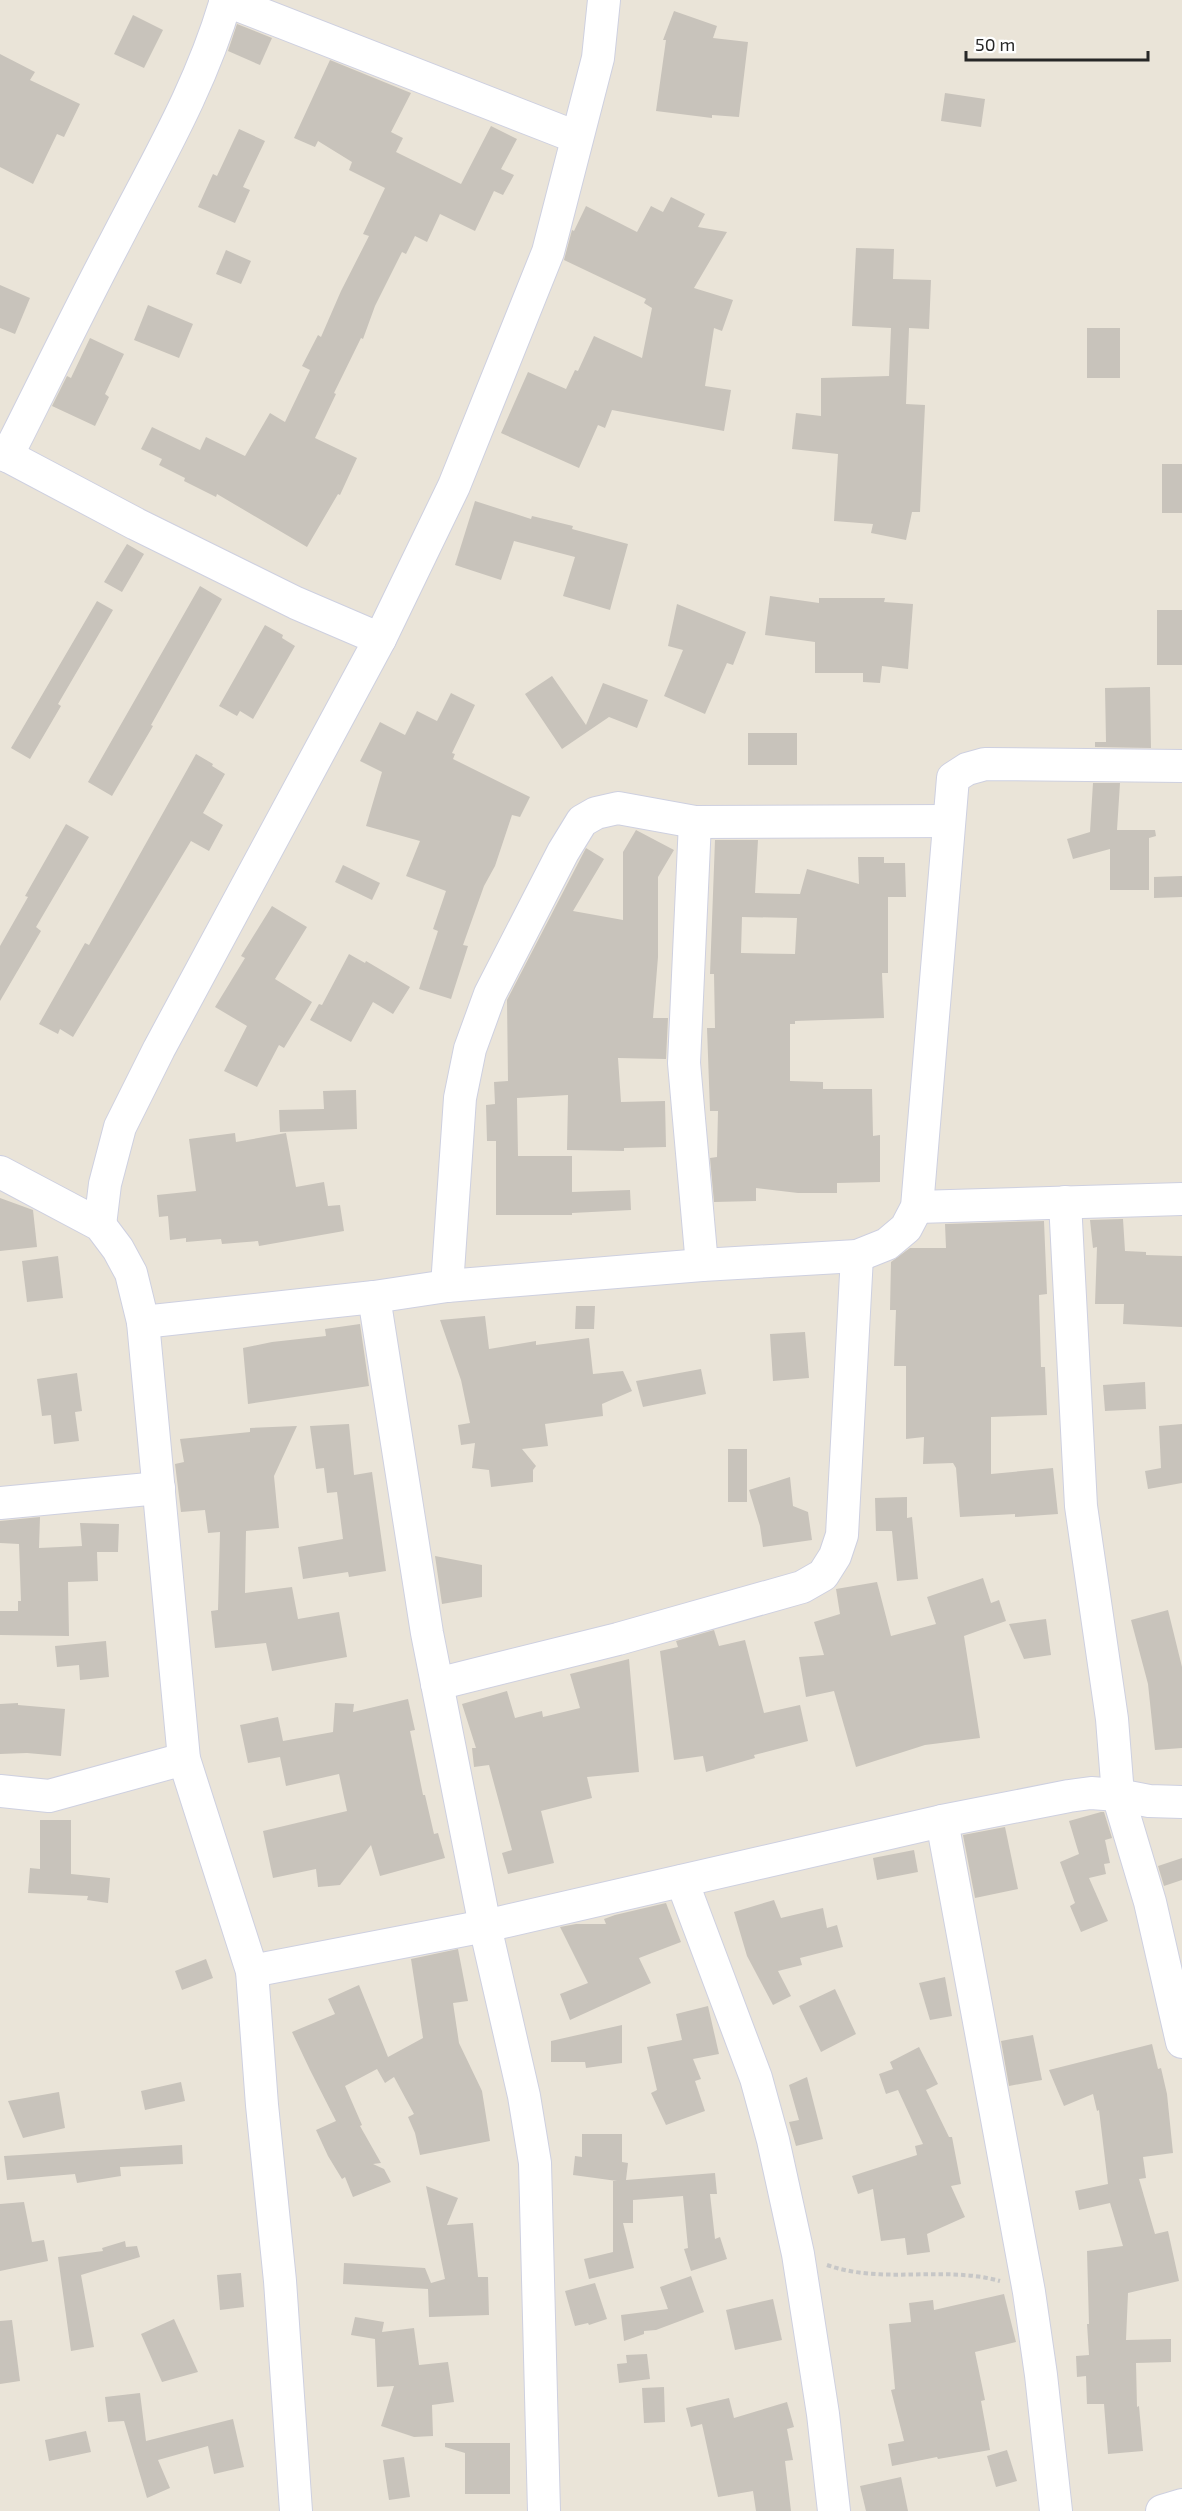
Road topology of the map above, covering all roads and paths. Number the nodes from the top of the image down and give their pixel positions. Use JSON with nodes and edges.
{"nodes":[{"id":1,"x":226,"y":0,"type":"edge"},
{"id":2,"x":603,"y":0,"type":"edge"},
{"id":3,"x":576,"y":137,"type":"junction"},
{"id":4,"x":4,"y":454,"type":"edge"},
{"id":5,"x":380,"y":639,"type":"junction"},
{"id":6,"x":1182,"y":766,"type":"edge"},
{"id":7,"x":949,"y":820,"type":"junction"},
{"id":8,"x":695,"y":822,"type":"junction"},
{"id":9,"x":0,"y":1172,"type":"edge"},
{"id":10,"x":1182,"y":1199,"type":"edge"},
{"id":11,"x":1065,"y":1202,"type":"junction"},
{"id":12,"x":917,"y":1207,"type":"junction"},
{"id":13,"x":100,"y":1225,"type":"junction"},
{"id":14,"x":857,"y":1256,"type":"junction"},
{"id":15,"x":702,"y":1265,"type":"junction"},
{"id":16,"x":447,"y":1286,"type":"junction"},
{"id":17,"x":374,"y":1298,"type":"junction"},
{"id":18,"x":143,"y":1322,"type":"junction"},
{"id":19,"x":159,"y":1488,"type":"junction"},
{"id":20,"x":0,"y":1503,"type":"edge"},
{"id":21,"x":437,"y":1684,"type":"junction"},
{"id":22,"x":184,"y":1759,"type":"junction"},
{"id":23,"x":0,"y":1791,"type":"edge"},
{"id":24,"x":1118,"y":1794,"type":"junction"},
{"id":25,"x":1182,"y":1802,"type":"edge"},
{"id":26,"x":942,"y":1821,"type":"junction"},
{"id":27,"x":682,"y":1881,"type":"junction"},
{"id":28,"x":485,"y":1926,"type":"junction"},
{"id":29,"x":252,"y":1971,"type":"junction"},
{"id":30,"x":1182,"y":2042,"type":"edge"},
{"id":31,"x":798,"y":2254,"type":"junction"},
{"id":32,"x":1029,"y":2292,"type":"junction"},
{"id":33,"x":1182,"y":2505,"type":"edge"},
{"id":34,"x":296,"y":2511,"type":"edge"},
{"id":35,"x":544,"y":2511,"type":"edge"},
{"id":36,"x":834,"y":2511,"type":"edge"},
{"id":37,"x":1056,"y":2511,"type":"edge"},
{"id":38,"x":1162,"y":2511,"type":"edge"}],
"edges":[{"from":1,"to":3,"type":"street"},
{"from":1,"to":4,"type":"street"},
{"from":2,"to":3,"type":"street"},
{"from":3,"to":5,"type":"street"},
{"from":4,"to":5,"type":"street"},
{"from":5,"to":13,"type":"street"},
{"from":6,"to":7,"type":"street"},
{"from":7,"to":8,"type":"street"},
{"from":7,"to":12,"type":"street"},
{"from":8,"to":15,"type":"street"},
{"from":8,"to":16,"type":"street"},
{"from":9,"to":13,"type":"street"},
{"from":10,"to":11,"type":"street"},
{"from":11,"to":12,"type":"street"},
{"from":11,"to":24,"type":"street"},
{"from":12,"to":14,"type":"street"},
{"from":13,"to":18,"type":"street"},
{"from":14,"to":15,"type":"street"},
{"from":14,"to":21,"type":"street"},
{"from":15,"to":16,"type":"street"},
{"from":16,"to":17,"type":"street"},
{"from":17,"to":18,"type":"street"},
{"from":17,"to":21,"type":"street"},
{"from":18,"to":19,"type":"street"},
{"from":19,"to":20,"type":"street"},
{"from":19,"to":22,"type":"street"},
{"from":21,"to":28,"type":"street"},
{"from":22,"to":23,"type":"street"},
{"from":22,"to":29,"type":"street"},
{"from":24,"to":25,"type":"street"},
{"from":24,"to":26,"type":"street"},
{"from":24,"to":30,"type":"street"},
{"from":26,"to":27,"type":"street"},
{"from":26,"to":32,"type":"street"},
{"from":27,"to":28,"type":"street"},
{"from":27,"to":31,"type":"street"},
{"from":28,"to":29,"type":"street"},
{"from":28,"to":35,"type":"street"},
{"from":29,"to":34,"type":"street"},
{"from":31,"to":32,"type":"path"},
{"from":31,"to":36,"type":"street"},
{"from":32,"to":37,"type":"street"},
{"from":33,"to":38,"type":"street"}]}
